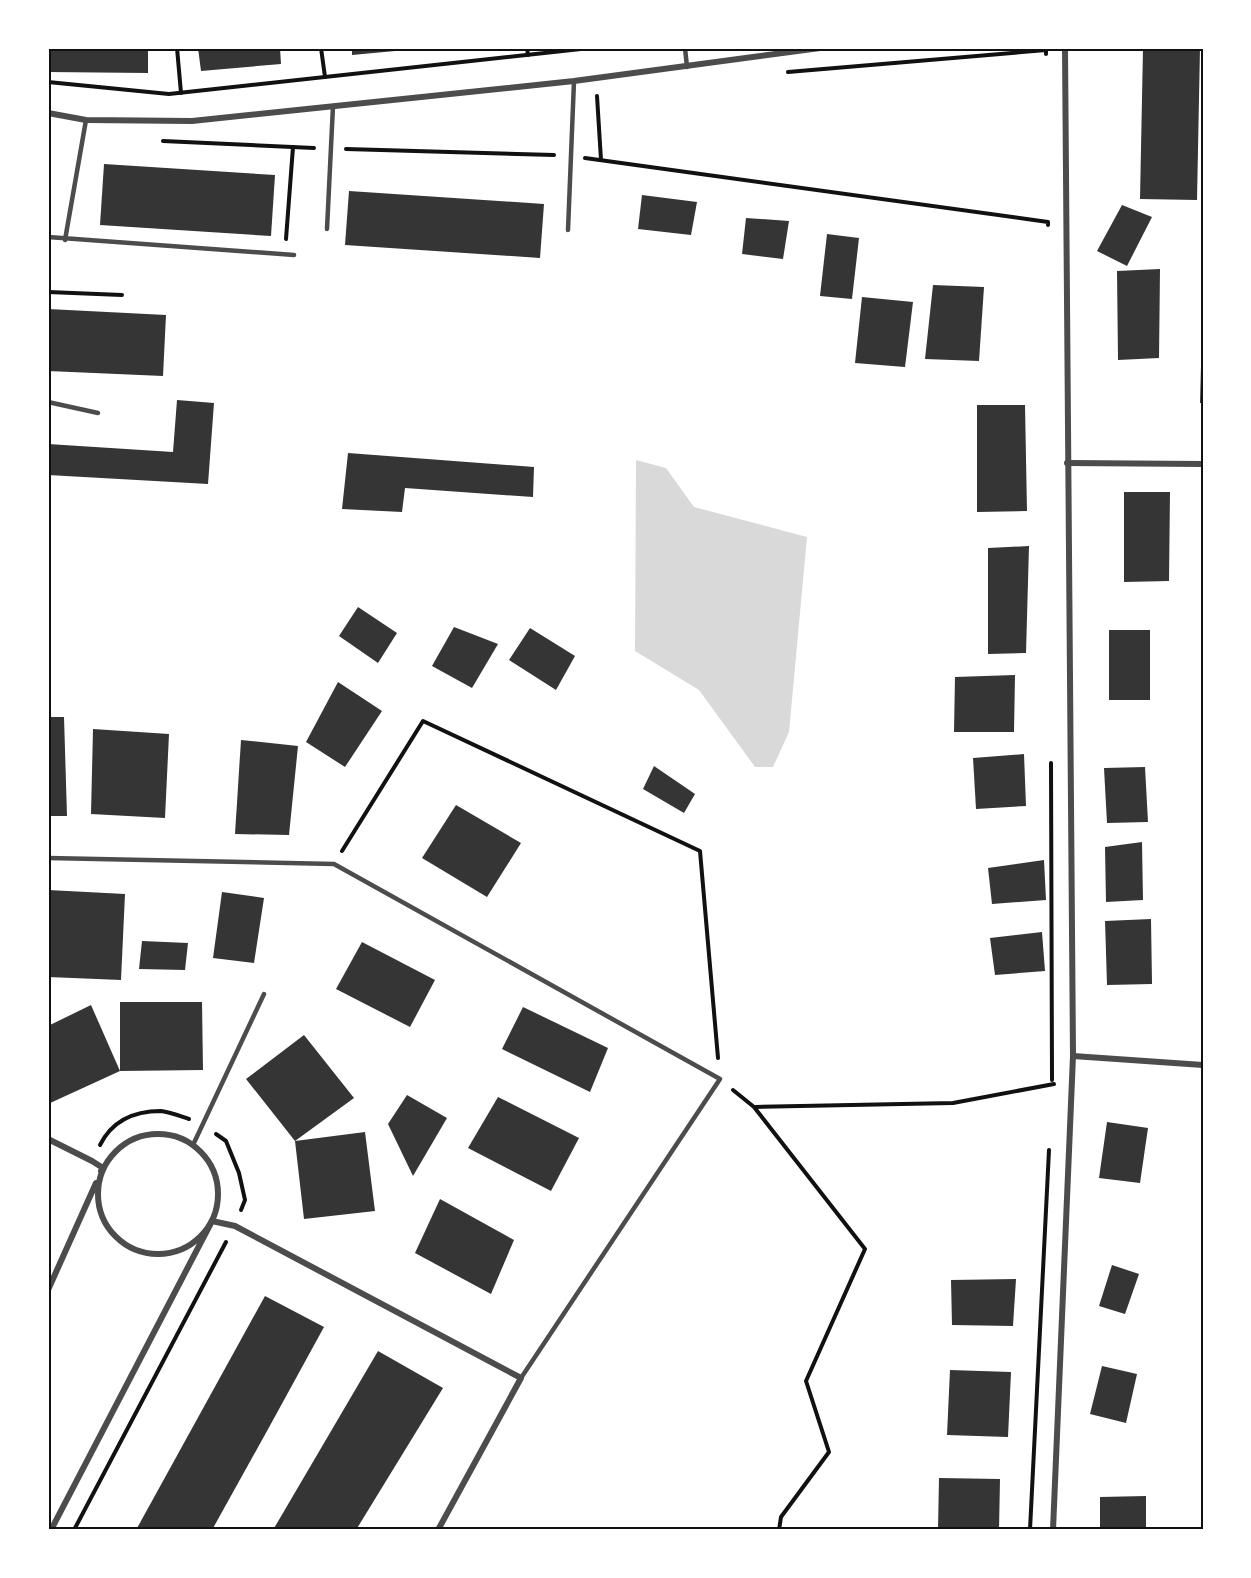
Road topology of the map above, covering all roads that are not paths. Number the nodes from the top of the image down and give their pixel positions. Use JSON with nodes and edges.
{"nodes":[{"id":1,"x":685,"y":48,"type":"edge"},
{"id":2,"x":820,"y":48,"type":"edge"},
{"id":3,"x":1065,"y":48,"type":"edge"},
{"id":4,"x":687,"y":67,"type":"junction"},
{"id":5,"x":574,"y":81,"type":"junction"},
{"id":6,"x":333,"y":106,"type":"junction"},
{"id":7,"x":48,"y":113,"type":"edge"},
{"id":8,"x":86,"y":120,"type":"junction"},
{"id":9,"x":327,"y":229,"type":"dead end"},
{"id":10,"x":568,"y":230,"type":"dead end"},
{"id":11,"x":48,"y":237,"type":"edge"},
{"id":12,"x":65,"y":240,"type":"junction"},
{"id":13,"x":294,"y":255,"type":"dead end"},
{"id":14,"x":48,"y":402,"type":"edge"},
{"id":15,"x":98,"y":413,"type":"dead end"},
{"id":16,"x":1067,"y":463,"type":"junction"},
{"id":17,"x":1203,"y":464,"type":"edge"},
{"id":18,"x":48,"y":858,"type":"edge"},
{"id":19,"x":264,"y":994,"type":"dead end"},
{"id":20,"x":1073,"y":1056,"type":"junction"},
{"id":21,"x":1203,"y":1065,"type":"edge"},
{"id":22,"x":48,"y":1139,"type":"edge"},
{"id":23,"x":192,"y":1145,"type":"junction"},
{"id":24,"x":103,"y":1168,"type":"junction"},
{"id":25,"x":212,"y":1221,"type":"junction"},
{"id":26,"x":48,"y":1290,"type":"edge"},
{"id":27,"x":521,"y":1378,"type":"junction"},
{"id":28,"x":51,"y":1530,"type":"edge"},
{"id":29,"x":438,"y":1530,"type":"edge"},
{"id":30,"x":1053,"y":1530,"type":"edge"}],
"edges":[{"from":1,"to":4,"type":"lane"},
{"from":2,"to":4,"type":"street"},
{"from":3,"to":16,"type":"street"},
{"from":4,"to":5,"type":"street"},
{"from":5,"to":6,"type":"street"},
{"from":5,"to":10,"type":"lane"},
{"from":6,"to":8,"type":"street"},
{"from":6,"to":9,"type":"lane"},
{"from":7,"to":8,"type":"street"},
{"from":8,"to":12,"type":"lane"},
{"from":11,"to":12,"type":"lane"},
{"from":12,"to":13,"type":"lane"},
{"from":14,"to":15,"type":"lane"},
{"from":16,"to":17,"type":"street"},
{"from":16,"to":20,"type":"street"},
{"from":18,"to":27,"type":"lane"},
{"from":19,"to":23,"type":"lane"},
{"from":20,"to":21,"type":"street"},
{"from":20,"to":30,"type":"street"},
{"from":22,"to":24,"type":"street"},
{"from":23,"to":24,"type":"street"},
{"from":23,"to":25,"type":"street"},
{"from":24,"to":25,"type":"street"},
{"from":24,"to":26,"type":"street"},
{"from":25,"to":27,"type":"street"},
{"from":25,"to":28,"type":"street"},
{"from":27,"to":29,"type":"street"}]}
